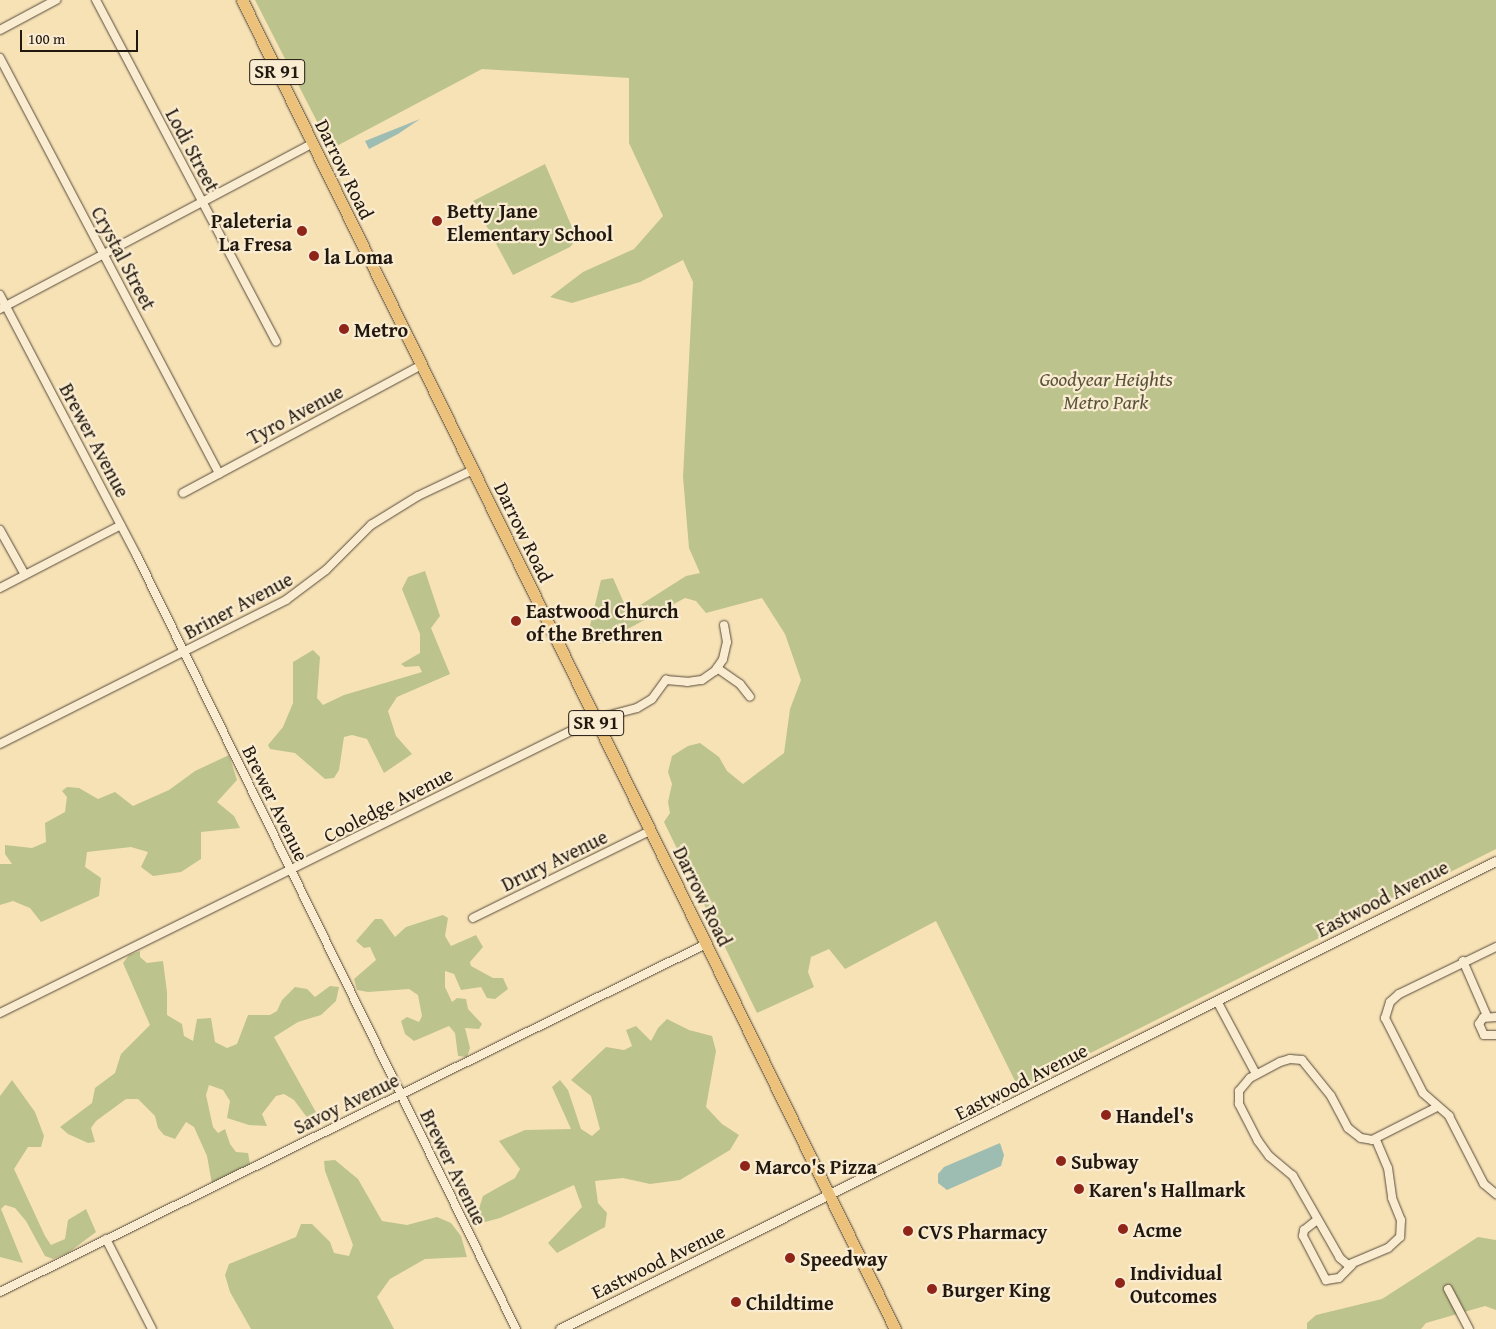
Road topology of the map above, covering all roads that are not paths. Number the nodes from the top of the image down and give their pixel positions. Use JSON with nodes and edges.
{"nodes":[{"id":1,"x":56,"y":0,"type":"edge"},
{"id":2,"x":96,"y":0,"type":"edge"},
{"id":3,"x":242,"y":0,"type":"edge"},
{"id":4,"x":0,"y":30,"type":"edge"},
{"id":5,"x":0,"y":58,"type":"edge"},
{"id":6,"x":312,"y":144,"type":"junction"},
{"id":7,"x":202,"y":202,"type":"junction"},
{"id":8,"x":104,"y":254,"type":"junction"},
{"id":9,"x":0,"y":295,"type":"edge"},
{"id":10,"x":3,"y":308,"type":"edge"},
{"id":11,"x":276,"y":342,"type":"dead end"},
{"id":12,"x":422,"y":366,"type":"junction"},
{"id":13,"x":472,"y":470,"type":"junction"},
{"id":14,"x":219,"y":474,"type":"junction"},
{"id":15,"x":183,"y":493,"type":"dead end"},
{"id":16,"x":121,"y":525,"type":"junction"},
{"id":17,"x":0,"y":530,"type":"edge"},
{"id":18,"x":24,"y":575,"type":"junction"},
{"id":19,"x":0,"y":588,"type":"edge"},
{"id":20,"x":724,"y":625,"type":"dead end"},
{"id":21,"x":184,"y":652,"type":"junction"},
{"id":22,"x":717,"y":668,"type":"junction"},
{"id":23,"x":750,"y":697,"type":"dead end"},
{"id":24,"x":595,"y":719,"type":"junction"},
{"id":25,"x":0,"y":744,"type":"edge"},
{"id":26,"x":650,"y":831,"type":"junction"},
{"id":27,"x":1496,"y":860,"type":"edge"},
{"id":28,"x":291,"y":870,"type":"junction"},
{"id":29,"x":473,"y":918,"type":"dead end"},
{"id":30,"x":706,"y":944,"type":"junction"},
{"id":31,"x":1496,"y":947,"type":"edge"},
{"id":32,"x":1463,"y":961,"type":"junction"},
{"id":33,"x":1217,"y":1001,"type":"junction"},
{"id":34,"x":0,"y":1013,"type":"edge"},
{"id":35,"x":1487,"y":1016,"type":"junction"},
{"id":36,"x":1496,"y":1017,"type":"edge"},
{"id":37,"x":1496,"y":1035,"type":"edge"},
{"id":38,"x":1256,"y":1074,"type":"junction"},
{"id":39,"x":401,"y":1094,"type":"junction"},
{"id":40,"x":1437,"y":1107,"type":"junction"},
{"id":41,"x":1376,"y":1140,"type":"junction"},
{"id":42,"x":1496,"y":1194,"type":"edge"},
{"id":43,"x":829,"y":1195,"type":"junction"},
{"id":44,"x":1317,"y":1220,"type":"junction"},
{"id":45,"x":106,"y":1239,"type":"junction"},
{"id":46,"x":1352,"y":1265,"type":"junction"},
{"id":47,"x":1448,"y":1288,"type":"dead end"},
{"id":48,"x":0,"y":1292,"type":"edge"},
{"id":49,"x":152,"y":1329,"type":"edge"},
{"id":50,"x":516,"y":1329,"type":"edge"},
{"id":51,"x":560,"y":1329,"type":"edge"},
{"id":52,"x":895,"y":1329,"type":"edge"},
{"id":53,"x":1469,"y":1329,"type":"edge"}],
"edges":[{"from":1,"to":4,"type":"street"},
{"from":2,"to":7,"type":"street","name":"Lodi Street"},
{"from":3,"to":6,"type":"main road","name":"Darrow Road","number":"SR 91"},
{"from":5,"to":8,"type":"street","name":"Crystal Street"},
{"from":6,"to":7,"type":"street"},
{"from":6,"to":12,"type":"main road","name":"Darrow Road","number":"SR 91"},
{"from":7,"to":8,"type":"street"},
{"from":7,"to":11,"type":"street","name":"Lodi Street"},
{"from":8,"to":10,"type":"street"},
{"from":8,"to":14,"type":"street","name":"Crystal Street"},
{"from":9,"to":10,"type":"street","name":"Brewer Avenue"},
{"from":10,"to":16,"type":"street","name":"Brewer Avenue"},
{"from":12,"to":13,"type":"main road","name":"Darrow Road","number":"SR 91"},
{"from":12,"to":14,"type":"street","name":"Tyro Avenue"},
{"from":13,"to":21,"type":"street","name":"Briner Avenue"},
{"from":13,"to":24,"type":"main road","name":"Darrow Road","number":"SR 91"},
{"from":14,"to":15,"type":"street","name":"Tyro Avenue"},
{"from":16,"to":18,"type":"street"},
{"from":16,"to":21,"type":"street","name":"Brewer Avenue"},
{"from":17,"to":18,"type":"street"},
{"from":18,"to":19,"type":"street"},
{"from":20,"to":22,"type":"street"},
{"from":21,"to":25,"type":"street","name":"Briner Avenue"},
{"from":21,"to":28,"type":"street","name":"Brewer Avenue"},
{"from":22,"to":23,"type":"street"},
{"from":22,"to":24,"type":"street","name":"Cooledge Avenue"},
{"from":24,"to":26,"type":"main road","name":"Darrow Road","number":"SR 91"},
{"from":24,"to":28,"type":"street","name":"Cooledge Avenue"},
{"from":26,"to":29,"type":"street","name":"Drury Avenue"},
{"from":26,"to":30,"type":"main road","name":"Darrow Road","number":"SR 91"},
{"from":27,"to":33,"type":"street","name":"Eastwood Avenue"},
{"from":28,"to":34,"type":"street","name":"Cooledge Avenue"},
{"from":28,"to":39,"type":"street","name":"Brewer Avenue"},
{"from":30,"to":39,"type":"street","name":"Savoy Avenue"},
{"from":30,"to":43,"type":"main road","name":"Darrow Road","number":"SR 91"},
{"from":31,"to":32,"type":"street"},
{"from":32,"to":35,"type":"street"},
{"from":32,"to":40,"type":"street"},
{"from":33,"to":38,"type":"street"},
{"from":33,"to":43,"type":"street","name":"Eastwood Avenue"},
{"from":35,"to":36,"type":"street"},
{"from":35,"to":37,"type":"street"},
{"from":38,"to":41,"type":"street"},
{"from":38,"to":44,"type":"street"},
{"from":39,"to":45,"type":"street","name":"Savoy Avenue"},
{"from":39,"to":50,"type":"street","name":"Brewer Avenue"},
{"from":40,"to":41,"type":"street"},
{"from":40,"to":42,"type":"street"},
{"from":41,"to":46,"type":"street"},
{"from":43,"to":51,"type":"street","name":"Eastwood Avenue"},
{"from":43,"to":52,"type":"main road","name":"Darrow Road","number":"SR 91"},
{"from":44,"to":46,"type":"street"},
{"from":44,"to":46,"type":"street"},
{"from":45,"to":48,"type":"street","name":"Savoy Avenue"},
{"from":45,"to":49,"type":"street"},
{"from":47,"to":53,"type":"street"}]}
